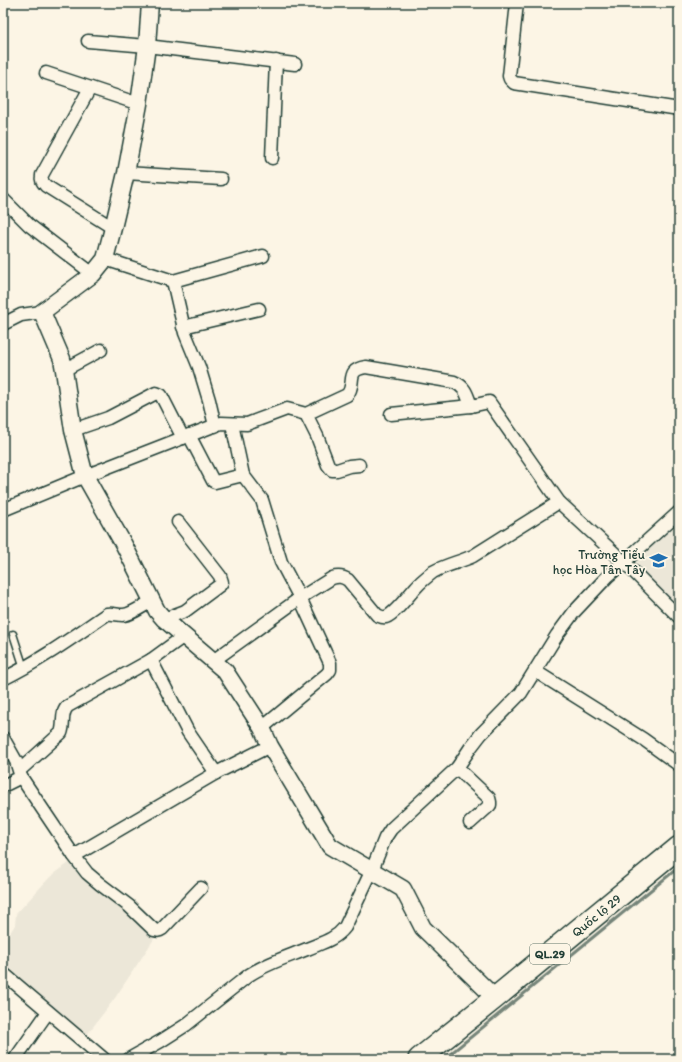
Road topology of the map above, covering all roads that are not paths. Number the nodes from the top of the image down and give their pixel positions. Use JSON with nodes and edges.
{"nodes":[{"id":1,"x":150,"y":3,"type":"edge"},
{"id":2,"x":517,"y":3,"type":"edge"},
{"id":3,"x":88,"y":41,"type":"dead end"},
{"id":4,"x":147,"y":46,"type":"junction"},
{"id":5,"x":276,"y":61,"type":"junction"},
{"id":6,"x":295,"y":64,"type":"dead end"},
{"id":7,"x":46,"y":73,"type":"dead end"},
{"id":8,"x":90,"y":88,"type":"junction"},
{"id":9,"x":139,"y":104,"type":"junction"},
{"id":10,"x":679,"y":109,"type":"edge"},
{"id":11,"x":272,"y":158,"type":"dead end"},
{"id":12,"x":126,"y":173,"type":"junction"},
{"id":13,"x":221,"y":179,"type":"dead end"},
{"id":14,"x":3,"y":199,"type":"edge"},
{"id":15,"x":113,"y":228,"type":"junction"},
{"id":16,"x":263,"y":256,"type":"dead end"},
{"id":17,"x":105,"y":259,"type":"junction"},
{"id":18,"x":93,"y":274,"type":"junction"},
{"id":19,"x":173,"y":281,"type":"junction"},
{"id":20,"x":259,"y":309,"type":"dead end"},
{"id":21,"x":42,"y":312,"type":"junction"},
{"id":22,"x":3,"y":324,"type":"edge"},
{"id":23,"x":183,"y":327,"type":"junction"},
{"id":24,"x":101,"y":350,"type":"dead end"},
{"id":25,"x":64,"y":370,"type":"junction"},
{"id":26,"x":471,"y":406,"type":"junction"},
{"id":27,"x":306,"y":414,"type":"junction"},
{"id":28,"x":391,"y":414,"type":"dead end"},
{"id":29,"x":232,"y":424,"type":"junction"},
{"id":30,"x":215,"y":426,"type":"junction"},
{"id":31,"x":73,"y":430,"type":"junction"},
{"id":32,"x":186,"y":437,"type":"junction"},
{"id":33,"x":359,"y":465,"type":"dead end"},
{"id":34,"x":242,"y":475,"type":"junction"},
{"id":35,"x":85,"y":476,"type":"junction"},
{"id":36,"x":559,"y":502,"type":"junction"},
{"id":37,"x":3,"y":510,"type":"edge"},
{"id":38,"x":679,"y":512,"type":"edge"},
{"id":39,"x":178,"y":522,"type":"dead end"},
{"id":40,"x":624,"y":562,"type":"junction"},
{"id":41,"x":300,"y":598,"type":"junction"},
{"id":42,"x":152,"y":601,"type":"junction"},
{"id":43,"x":679,"y":617,"type":"edge"},
{"id":44,"x":164,"y":619,"type":"junction"},
{"id":45,"x":13,"y":634,"type":"dead end"},
{"id":46,"x":184,"y":636,"type":"junction"},
{"id":47,"x":151,"y":660,"type":"junction"},
{"id":48,"x":213,"y":661,"type":"junction"},
{"id":49,"x":24,"y":668,"type":"junction"},
{"id":50,"x":535,"y":671,"type":"junction"},
{"id":51,"x":3,"y":679,"type":"edge"},
{"id":52,"x":262,"y":728,"type":"junction"},
{"id":53,"x":3,"y":738,"type":"edge"},
{"id":54,"x":270,"y":746,"type":"junction"},
{"id":55,"x":679,"y":765,"type":"edge"},
{"id":56,"x":457,"y":768,"type":"junction"},
{"id":57,"x":216,"y":773,"type":"junction"},
{"id":58,"x":21,"y":774,"type":"junction"},
{"id":59,"x":3,"y":786,"type":"edge"},
{"id":60,"x":470,"y":823,"type":"dead end"},
{"id":61,"x":679,"y":847,"type":"edge"},
{"id":62,"x":74,"y":856,"type":"junction"},
{"id":63,"x":372,"y":870,"type":"junction"},
{"id":64,"x":201,"y":888,"type":"dead end"},
{"id":65,"x":3,"y":973,"type":"edge"},
{"id":66,"x":495,"y":998,"type":"junction"},
{"id":67,"x":48,"y":1012,"type":"junction"},
{"id":68,"x":15,"y":1059,"type":"edge"},
{"id":69,"x":104,"y":1059,"type":"edge"},
{"id":70,"x":129,"y":1059,"type":"edge"},
{"id":71,"x":419,"y":1059,"type":"edge"}],
"edges":[{"from":1,"to":4,"type":"street"},
{"from":2,"to":10,"type":"street"},
{"from":3,"to":4,"type":"street"},
{"from":4,"to":5,"type":"street"},
{"from":4,"to":9,"type":"street"},
{"from":5,"to":6,"type":"street"},
{"from":5,"to":11,"type":"street"},
{"from":7,"to":8,"type":"street"},
{"from":8,"to":9,"type":"street"},
{"from":8,"to":15,"type":"street"},
{"from":9,"to":12,"type":"street"},
{"from":12,"to":13,"type":"street"},
{"from":12,"to":15,"type":"street"},
{"from":14,"to":18,"type":"street"},
{"from":15,"to":17,"type":"street"},
{"from":16,"to":19,"type":"street"},
{"from":17,"to":18,"type":"street"},
{"from":17,"to":19,"type":"street"},
{"from":18,"to":21,"type":"street"},
{"from":19,"to":23,"type":"street"},
{"from":20,"to":23,"type":"street"},
{"from":21,"to":22,"type":"street"},
{"from":21,"to":25,"type":"street"},
{"from":23,"to":30,"type":"street"},
{"from":24,"to":25,"type":"street"},
{"from":25,"to":31,"type":"street"},
{"from":26,"to":27,"type":"street"},
{"from":26,"to":28,"type":"street"},
{"from":26,"to":36,"type":"street"},
{"from":27,"to":29,"type":"street"},
{"from":27,"to":33,"type":"street"},
{"from":29,"to":30,"type":"street"},
{"from":29,"to":34,"type":"street"},
{"from":30,"to":32,"type":"street"},
{"from":31,"to":32,"type":"street"},
{"from":31,"to":35,"type":"street"},
{"from":32,"to":34,"type":"street"},
{"from":32,"to":35,"type":"street"},
{"from":34,"to":41,"type":"street"},
{"from":35,"to":37,"type":"street"},
{"from":35,"to":42,"type":"street"},
{"from":36,"to":40,"type":"street"},
{"from":36,"to":41,"type":"street"},
{"from":38,"to":40,"type":"street"},
{"from":39,"to":44,"type":"street"},
{"from":40,"to":43,"type":"street"},
{"from":40,"to":50,"type":"street"},
{"from":41,"to":48,"type":"street"},
{"from":41,"to":52,"type":"street"},
{"from":42,"to":44,"type":"street"},
{"from":42,"to":49,"type":"street"},
{"from":44,"to":46,"type":"street"},
{"from":45,"to":49,"type":"lane"},
{"from":46,"to":47,"type":"street"},
{"from":46,"to":48,"type":"street"},
{"from":47,"to":57,"type":"street"},
{"from":47,"to":58,"type":"street"},
{"from":48,"to":52,"type":"street"},
{"from":49,"to":51,"type":"street"},
{"from":50,"to":55,"type":"street"},
{"from":50,"to":56,"type":"street"},
{"from":52,"to":54,"type":"street"},
{"from":53,"to":58,"type":"street"},
{"from":54,"to":57,"type":"street"},
{"from":54,"to":63,"type":"street"},
{"from":56,"to":60,"type":"street"},
{"from":56,"to":63,"type":"street"},
{"from":57,"to":62,"type":"street"},
{"from":58,"to":59,"type":"street"},
{"from":58,"to":62,"type":"street"},
{"from":61,"to":66,"type":"highway","name":"Quốc lộ 29","number":"QL.29"},
{"from":62,"to":64,"type":"street"},
{"from":63,"to":66,"type":"street"},
{"from":63,"to":70,"type":"street"},
{"from":65,"to":67,"type":"street"},
{"from":66,"to":71,"type":"highway","name":"Quốc lộ 29","number":"QL.29"},
{"from":67,"to":68,"type":"street"},
{"from":67,"to":69,"type":"street"}]}
